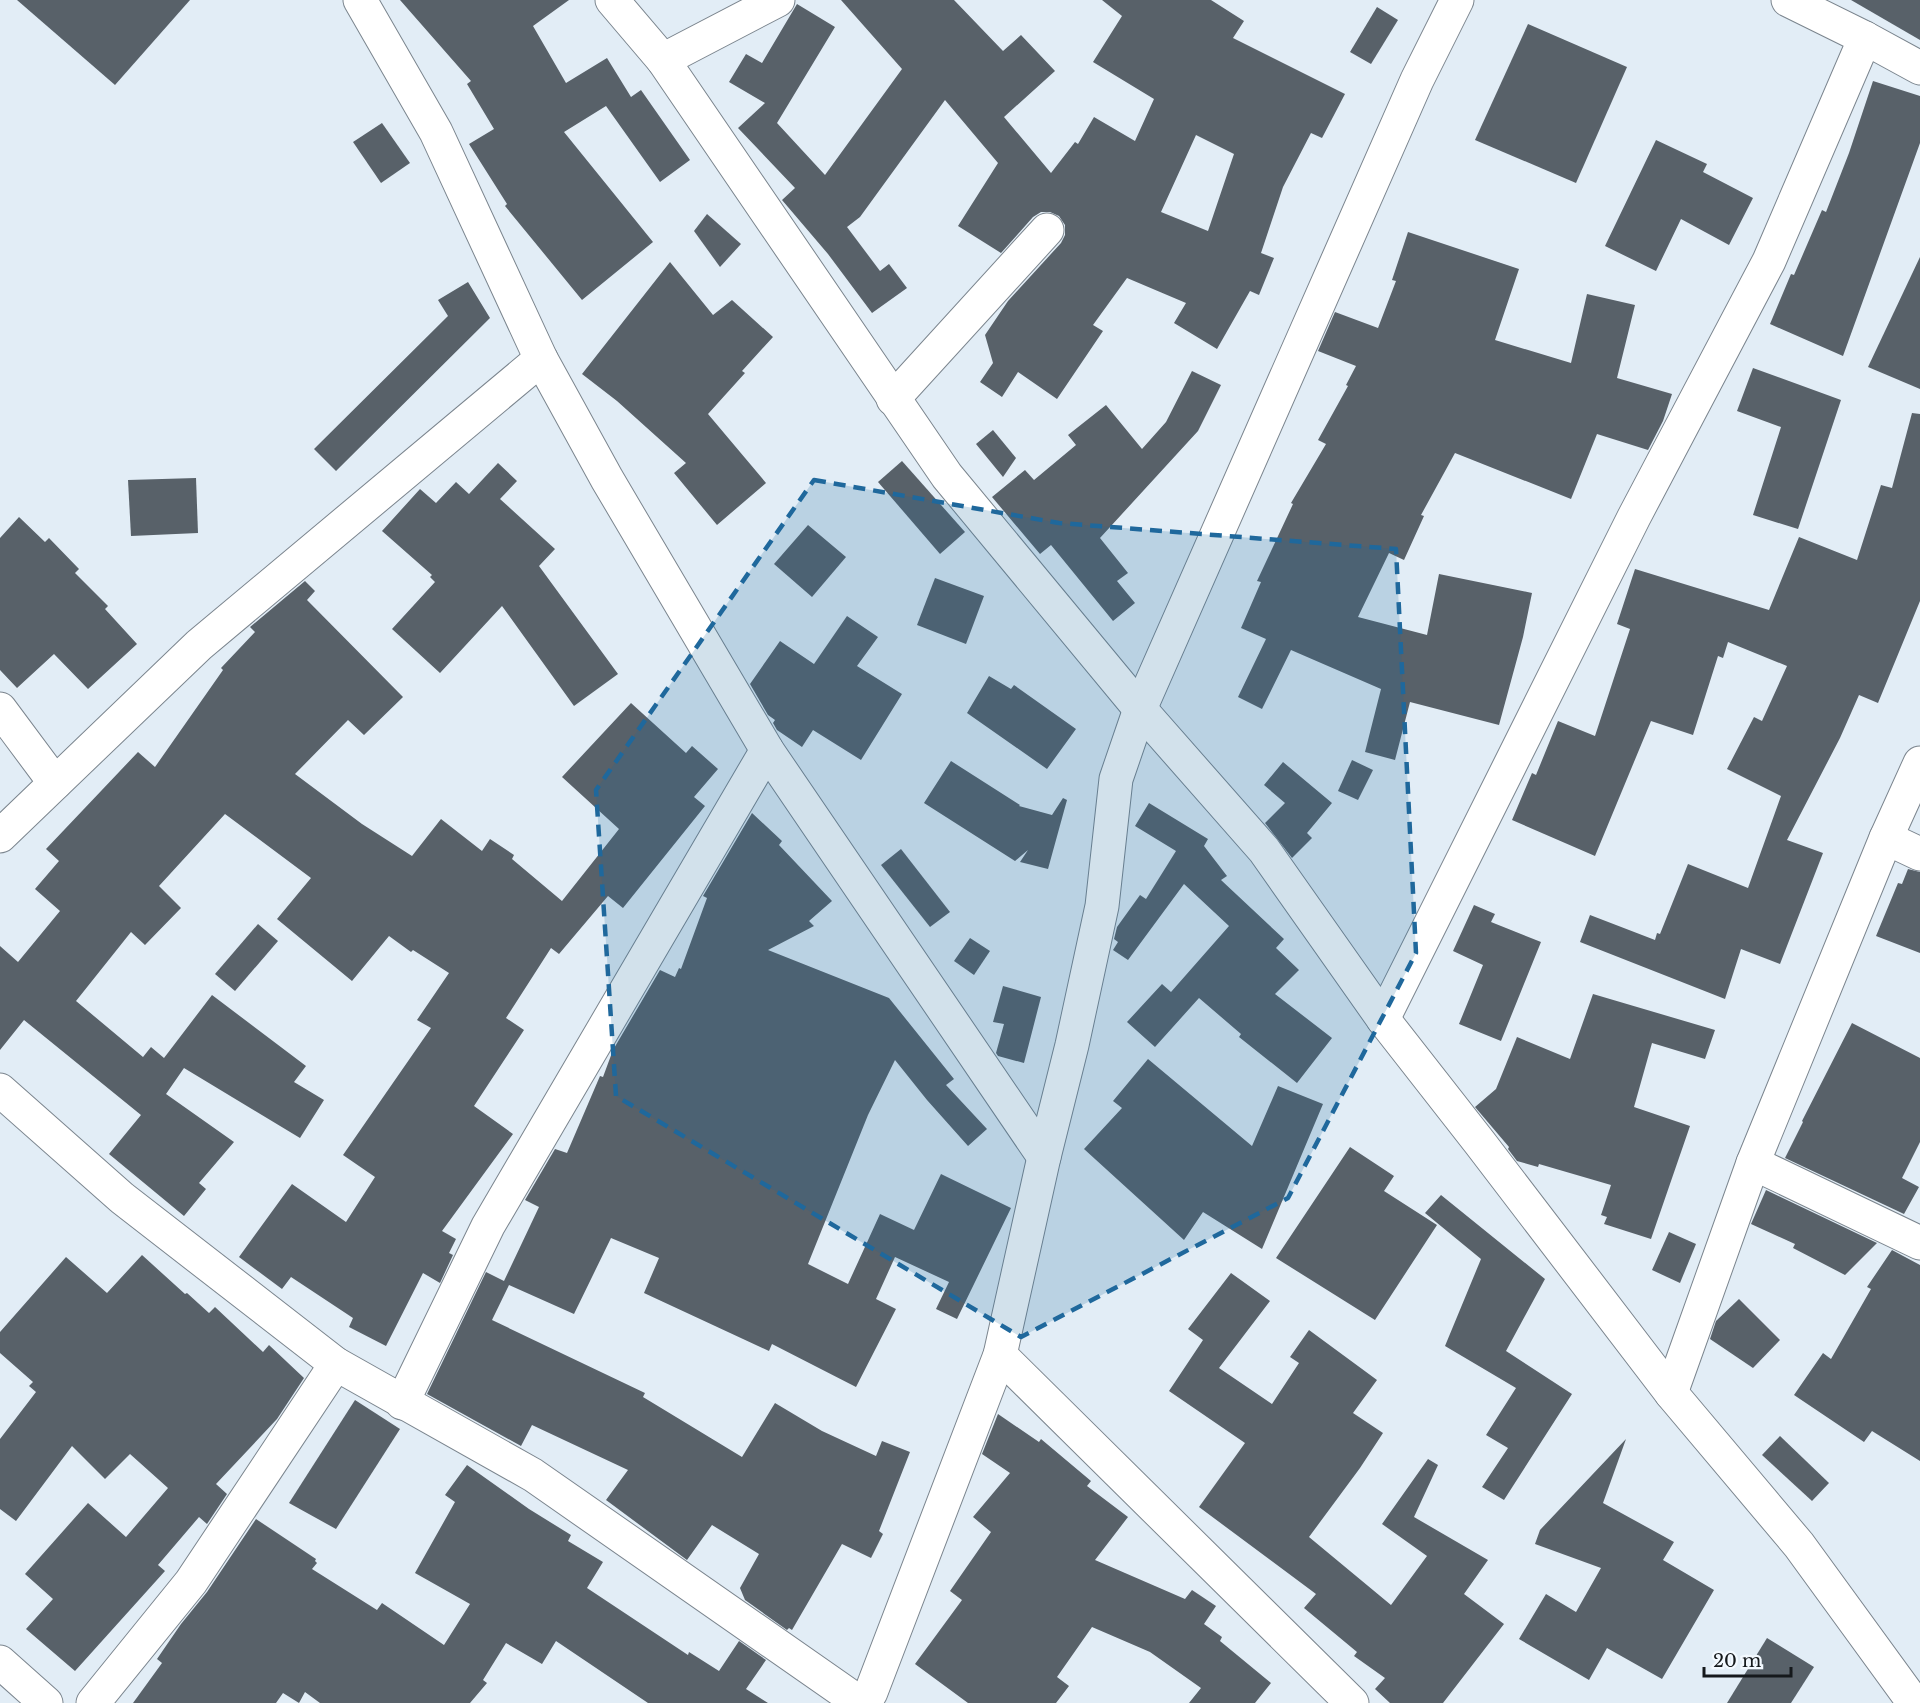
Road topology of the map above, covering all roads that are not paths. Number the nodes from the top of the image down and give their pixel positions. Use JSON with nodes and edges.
{"nodes":[{"id":1,"x":360,"y":0,"type":"edge"},
{"id":2,"x":612,"y":0,"type":"edge"},
{"id":3,"x":778,"y":0,"type":"edge"},
{"id":4,"x":1457,"y":0,"type":"edge"},
{"id":5,"x":1788,"y":0,"type":"edge"},
{"id":6,"x":1865,"y":38,"type":"junction"},
{"id":7,"x":663,"y":60,"type":"junction"},
{"id":8,"x":1920,"y":68,"type":"edge"},
{"id":9,"x":1047,"y":230,"type":"dead end"},
{"id":10,"x":541,"y":359,"type":"junction"},
{"id":11,"x":893,"y":399,"type":"junction"},
{"id":12,"x":1140,"y":708,"type":"junction"},
{"id":13,"x":0,"y":709,"type":"edge"},
{"id":14,"x":767,"y":750,"type":"junction"},
{"id":15,"x":1920,"y":763,"type":"edge"},
{"id":16,"x":55,"y":783,"type":"junction"},
{"id":17,"x":0,"y":836,"type":"edge"},
{"id":18,"x":1886,"y":838,"type":"junction"},
{"id":19,"x":1920,"y":854,"type":"edge"},
{"id":20,"x":1383,"y":1019,"type":"junction"},
{"id":21,"x":0,"y":1090,"type":"edge"},
{"id":22,"x":1044,"y":1157,"type":"junction"},
{"id":23,"x":1753,"y":1163,"type":"junction"},
{"id":24,"x":1920,"y":1243,"type":"edge"},
{"id":25,"x":1000,"y":1354,"type":"junction"},
{"id":26,"x":336,"y":1364,"type":"junction"},
{"id":27,"x":1671,"y":1393,"type":"junction"},
{"id":28,"x":402,"y":1403,"type":"junction"},
{"id":29,"x":0,"y":1662,"type":"edge"},
{"id":30,"x":46,"y":1703,"type":"edge"},
{"id":31,"x":93,"y":1703,"type":"edge"},
{"id":32,"x":860,"y":1703,"type":"edge"},
{"id":33,"x":865,"y":1703,"type":"edge"},
{"id":34,"x":1352,"y":1703,"type":"edge"},
{"id":35,"x":1914,"y":1703,"type":"edge"}],
"edges":[{"from":1,"to":10,"type":"street"},
{"from":2,"to":7,"type":"street"},
{"from":3,"to":7,"type":"street"},
{"from":4,"to":12,"type":"street"},
{"from":5,"to":6,"type":"street"},
{"from":6,"to":8,"type":"street"},
{"from":6,"to":20,"type":"street"},
{"from":7,"to":11,"type":"street"},
{"from":9,"to":11,"type":"street"},
{"from":10,"to":14,"type":"street"},
{"from":10,"to":16,"type":"street"},
{"from":11,"to":12,"type":"street"},
{"from":12,"to":20,"type":"street"},
{"from":12,"to":22,"type":"street"},
{"from":13,"to":16,"type":"street"},
{"from":14,"to":22,"type":"street"},
{"from":14,"to":28,"type":"street"},
{"from":15,"to":18,"type":"street"},
{"from":16,"to":17,"type":"street"},
{"from":18,"to":19,"type":"street"},
{"from":18,"to":23,"type":"street"},
{"from":20,"to":27,"type":"street"},
{"from":21,"to":26,"type":"street"},
{"from":22,"to":25,"type":"street"},
{"from":23,"to":24,"type":"street"},
{"from":23,"to":27,"type":"street"},
{"from":25,"to":33,"type":"street"},
{"from":25,"to":34,"type":"street"},
{"from":26,"to":28,"type":"street"},
{"from":26,"to":31,"type":"street"},
{"from":27,"to":35,"type":"street"},
{"from":28,"to":32,"type":"street"},
{"from":29,"to":30,"type":"street"}]}
